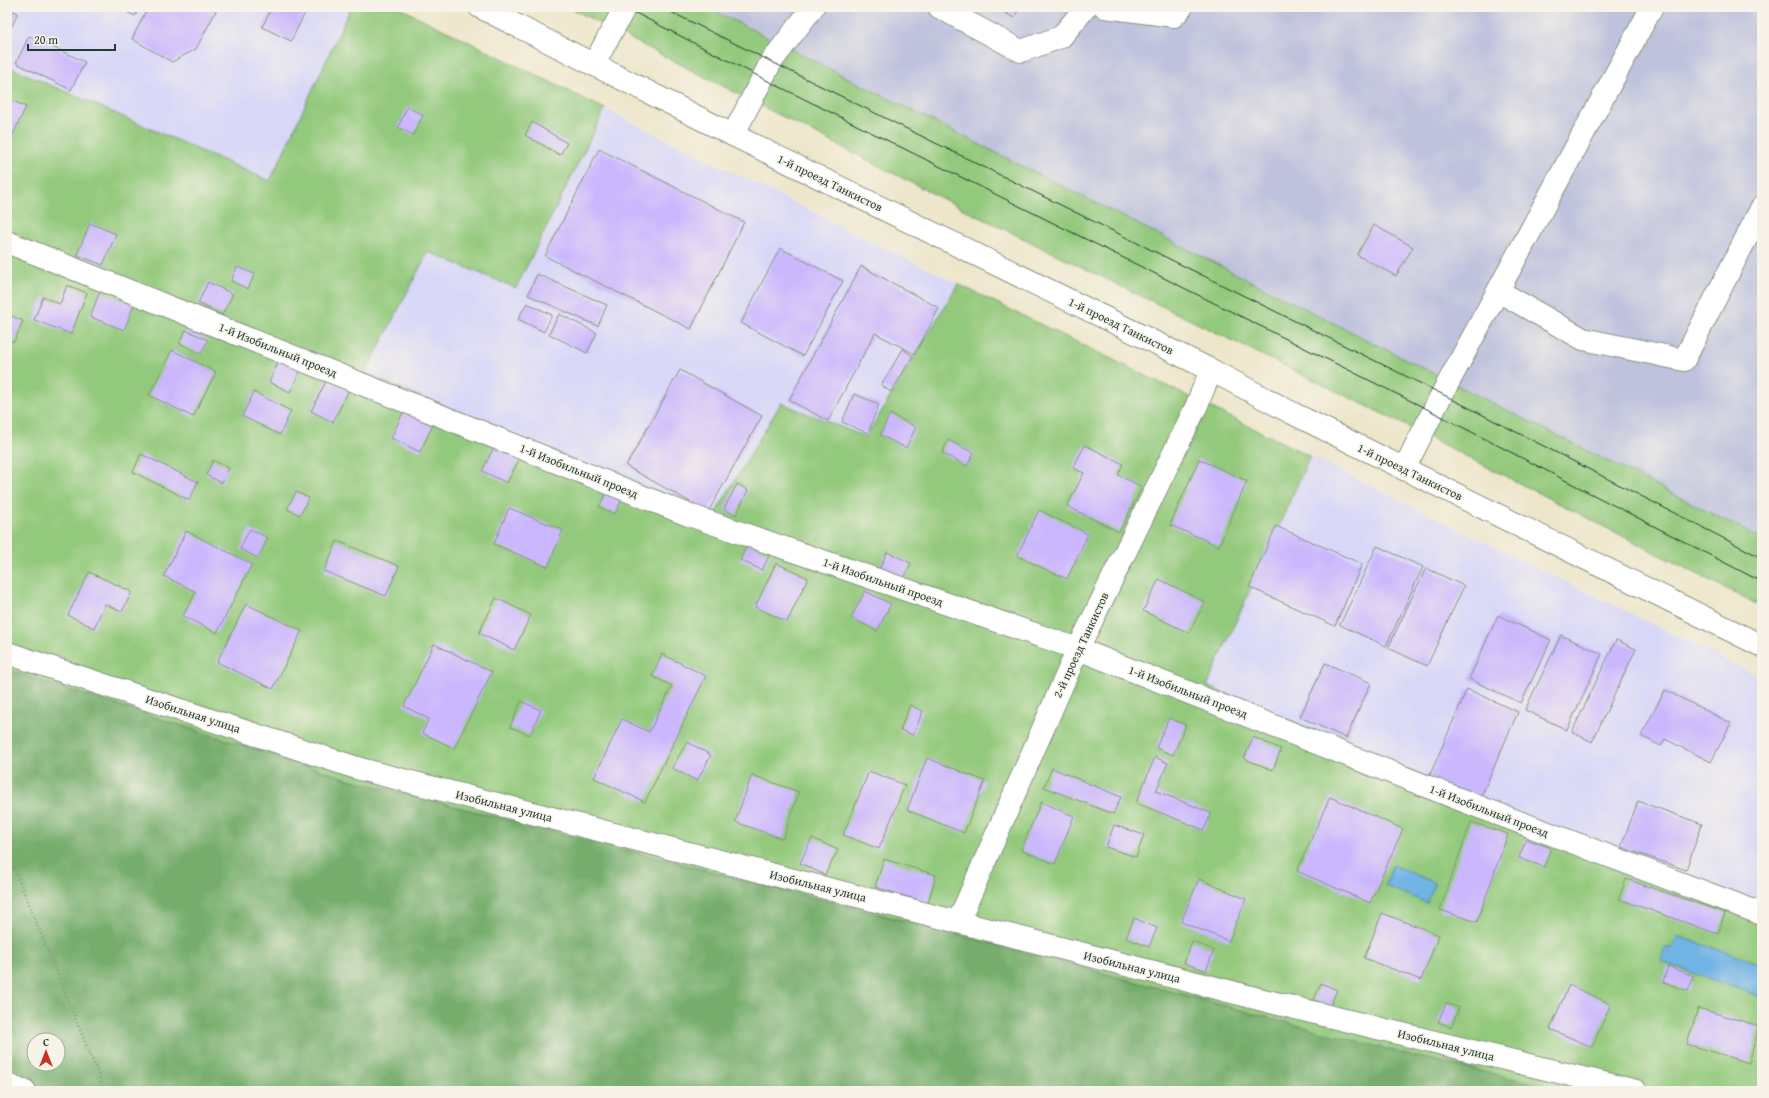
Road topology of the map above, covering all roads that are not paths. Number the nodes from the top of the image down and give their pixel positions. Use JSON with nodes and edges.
{"nodes":[{"id":1,"x":480,"y":7,"type":"edge"},
{"id":2,"x":625,"y":7,"type":"edge"},
{"id":3,"x":813,"y":7,"type":"edge"},
{"id":4,"x":939,"y":7,"type":"edge"},
{"id":5,"x":1086,"y":7,"type":"edge"},
{"id":6,"x":1105,"y":7,"type":"edge"},
{"id":7,"x":1182,"y":7,"type":"edge"},
{"id":8,"x":1652,"y":7,"type":"edge"},
{"id":9,"x":594,"y":64,"type":"junction"},
{"id":10,"x":733,"y":135,"type":"junction"},
{"id":11,"x":1762,"y":207,"type":"edge"},
{"id":12,"x":7,"y":242,"type":"edge"},
{"id":13,"x":1498,"y":291,"type":"junction"},
{"id":14,"x":1210,"y":370,"type":"junction"},
{"id":15,"x":1404,"y":469,"type":"junction"},
{"id":16,"x":1762,"y":646,"type":"edge"},
{"id":17,"x":1078,"y":649,"type":"junction"},
{"id":18,"x":7,"y":654,"type":"edge"},
{"id":19,"x":1762,"y":914,"type":"edge"},
{"id":20,"x":958,"y":922,"type":"junction"},
{"id":21,"x":7,"y":1085,"type":"edge"},
{"id":22,"x":25,"y":1091,"type":"edge"},
{"id":23,"x":1636,"y":1091,"type":"edge"}],
"edges":[{"from":1,"to":9,"type":"street","name":"1-й проезд Танкистов"},
{"from":2,"to":9,"type":"street"},
{"from":3,"to":10,"type":"street"},
{"from":4,"to":5,"type":"street"},
{"from":6,"to":7,"type":"street"},
{"from":8,"to":13,"type":"street"},
{"from":9,"to":10,"type":"street","name":"1-й проезд Танкистов"},
{"from":10,"to":14,"type":"street","name":"1-й проезд Танкистов"},
{"from":11,"to":13,"type":"street"},
{"from":12,"to":17,"type":"street","name":"1-й Изобильный проезд"},
{"from":13,"to":15,"type":"street"},
{"from":14,"to":15,"type":"street","name":"1-й проезд Танкистов"},
{"from":14,"to":17,"type":"street","name":"2-й проезд Танкистов"},
{"from":15,"to":16,"type":"street","name":"1-й проезд Танкистов"},
{"from":17,"to":19,"type":"street","name":"1-й Изобильный проезд"},
{"from":17,"to":20,"type":"street","name":"2-й проезд Танкистов"},
{"from":18,"to":20,"type":"street","name":"Изобильная улица"},
{"from":20,"to":23,"type":"street","name":"Изобильная улица"},
{"from":21,"to":22,"type":"street"}]}
